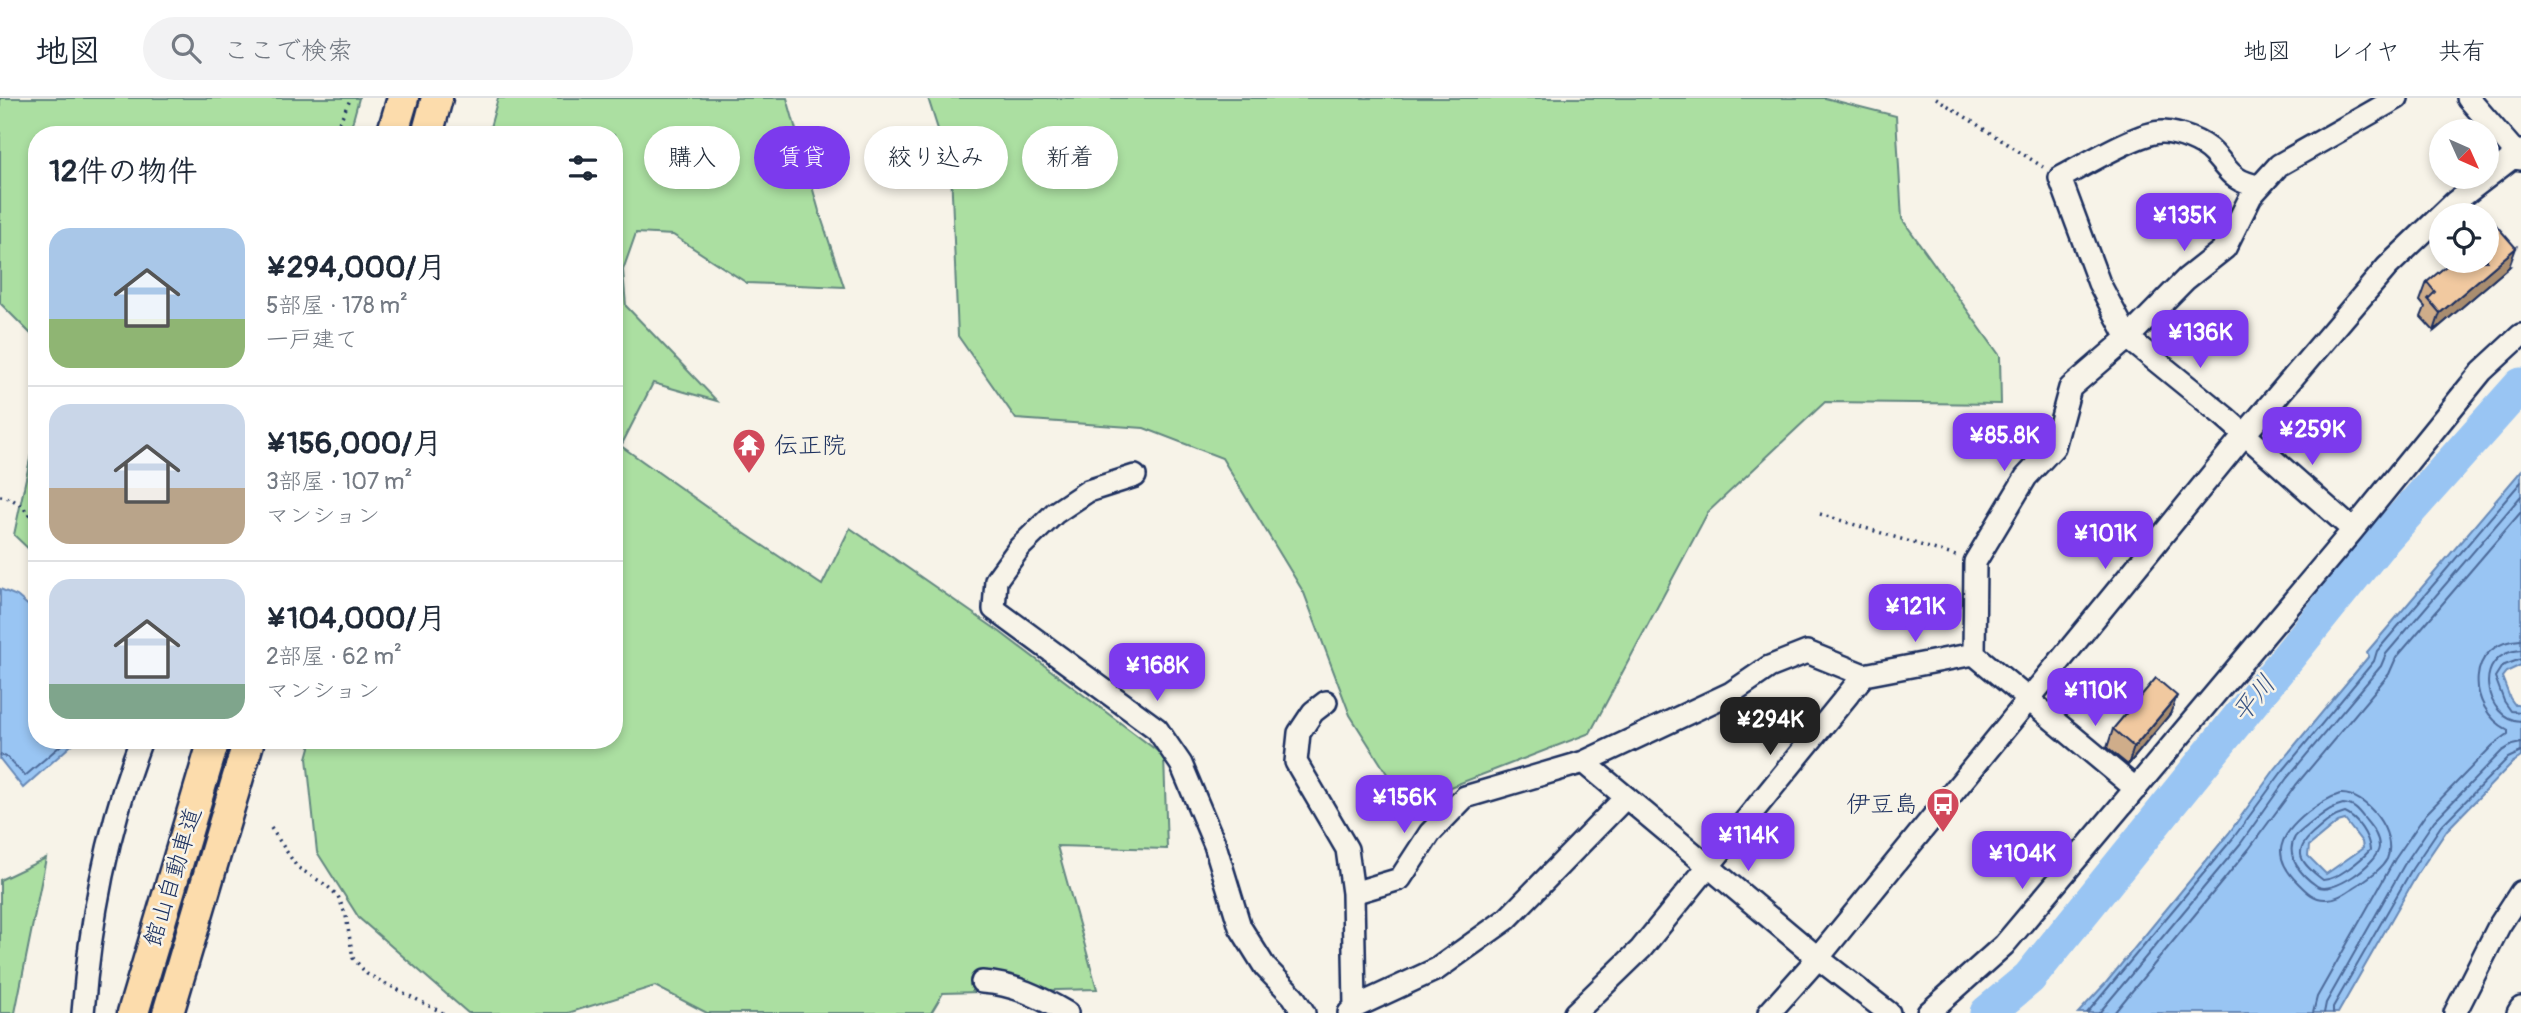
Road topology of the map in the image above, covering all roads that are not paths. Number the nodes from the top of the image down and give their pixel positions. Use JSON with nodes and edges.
{"nodes":[{"id":1,"x":403,"y":98,"type":"edge"},
{"id":2,"x":437,"y":98,"type":"edge"},
{"id":3,"x":2397,"y":98,"type":"edge"},
{"id":4,"x":2468,"y":98,"type":"edge"},
{"id":5,"x":395,"y":126,"type":"edge"},
{"id":6,"x":429,"y":126,"type":"edge"},
{"id":7,"x":2520,"y":155,"type":"edge"},
{"id":8,"x":2259,"y":186,"type":"junction"},
{"id":9,"x":2521,"y":335,"type":"edge"},
{"id":10,"x":2128,"y":338,"type":"junction"},
{"id":11,"x":2244,"y":435,"type":"junction"},
{"id":12,"x":1135,"y":476,"type":"dead end"},
{"id":13,"x":2353,"y":530,"type":"junction"},
{"id":14,"x":1974,"y":654,"type":"junction"},
{"id":15,"x":1864,"y":675,"type":"junction"},
{"id":16,"x":2027,"y":700,"type":"junction"},
{"id":17,"x":1326,"y":702,"type":"dead end"},
{"id":18,"x":137,"y":749,"type":"edge"},
{"id":19,"x":211,"y":749,"type":"edge"},
{"id":20,"x":246,"y":749,"type":"edge"},
{"id":21,"x":1584,"y":762,"type":"junction"},
{"id":22,"x":2136,"y":789,"type":"junction"},
{"id":23,"x":1626,"y":797,"type":"junction"},
{"id":24,"x":1707,"y":866,"type":"junction"},
{"id":25,"x":2521,"y":892,"type":"edge"},
{"id":26,"x":1353,"y":893,"type":"junction"},
{"id":27,"x":1818,"y":958,"type":"junction"},
{"id":28,"x":982,"y":982,"type":"dead end"},
{"id":29,"x":2521,"y":1008,"type":"edge"},
{"id":30,"x":1352,"y":1010,"type":"edge"},
{"id":31,"x":83,"y":1013,"type":"edge"},
{"id":32,"x":132,"y":1013,"type":"edge"},
{"id":33,"x":167,"y":1013,"type":"edge"},
{"id":34,"x":1067,"y":1013,"type":"edge"},
{"id":35,"x":1304,"y":1013,"type":"edge"},
{"id":36,"x":1575,"y":1013,"type":"edge"},
{"id":37,"x":1769,"y":1013,"type":"edge"},
{"id":38,"x":1889,"y":1013,"type":"edge"},
{"id":39,"x":1928,"y":1013,"type":"edge"},
{"id":40,"x":2455,"y":1013,"type":"edge"},
{"id":41,"x":2518,"y":1013,"type":"edge"}],
"edges":[{"from":1,"to":5,"type":"highway"},
{"from":2,"to":6,"type":"highway"},
{"from":3,"to":8,"type":"street"},
{"from":4,"to":7,"type":"street"},
{"from":7,"to":11,"type":"street"},
{"from":8,"to":10,"type":"street"},
{"from":8,"to":10,"type":"street"},
{"from":9,"to":13,"type":"street"},
{"from":10,"to":11,"type":"street"},
{"from":10,"to":14,"type":"street"},
{"from":11,"to":13,"type":"street"},
{"from":11,"to":16,"type":"street"},
{"from":12,"to":35,"type":"street"},
{"from":13,"to":22,"type":"street"},
{"from":14,"to":15,"type":"street"},
{"from":14,"to":16,"type":"street"},
{"from":15,"to":21,"type":"street"},
{"from":15,"to":24,"type":"street"},
{"from":16,"to":22,"type":"street"},
{"from":16,"to":27,"type":"street"},
{"from":17,"to":26,"type":"street"},
{"from":18,"to":31,"type":"street"},
{"from":19,"to":32,"type":"highway","name":"館山自動車道"},
{"from":20,"to":33,"type":"highway","name":"館山自動車道"},
{"from":21,"to":23,"type":"street"},
{"from":21,"to":26,"type":"street"},
{"from":22,"to":39,"type":"street"},
{"from":23,"to":24,"type":"street"},
{"from":23,"to":30,"type":"street"},
{"from":24,"to":27,"type":"street"},
{"from":24,"to":36,"type":"street"},
{"from":25,"to":40,"type":"street"},
{"from":26,"to":30,"type":"street"},
{"from":27,"to":37,"type":"street"},
{"from":27,"to":38,"type":"street"},
{"from":28,"to":34,"type":"street"},
{"from":29,"to":41,"type":"street"}]}
